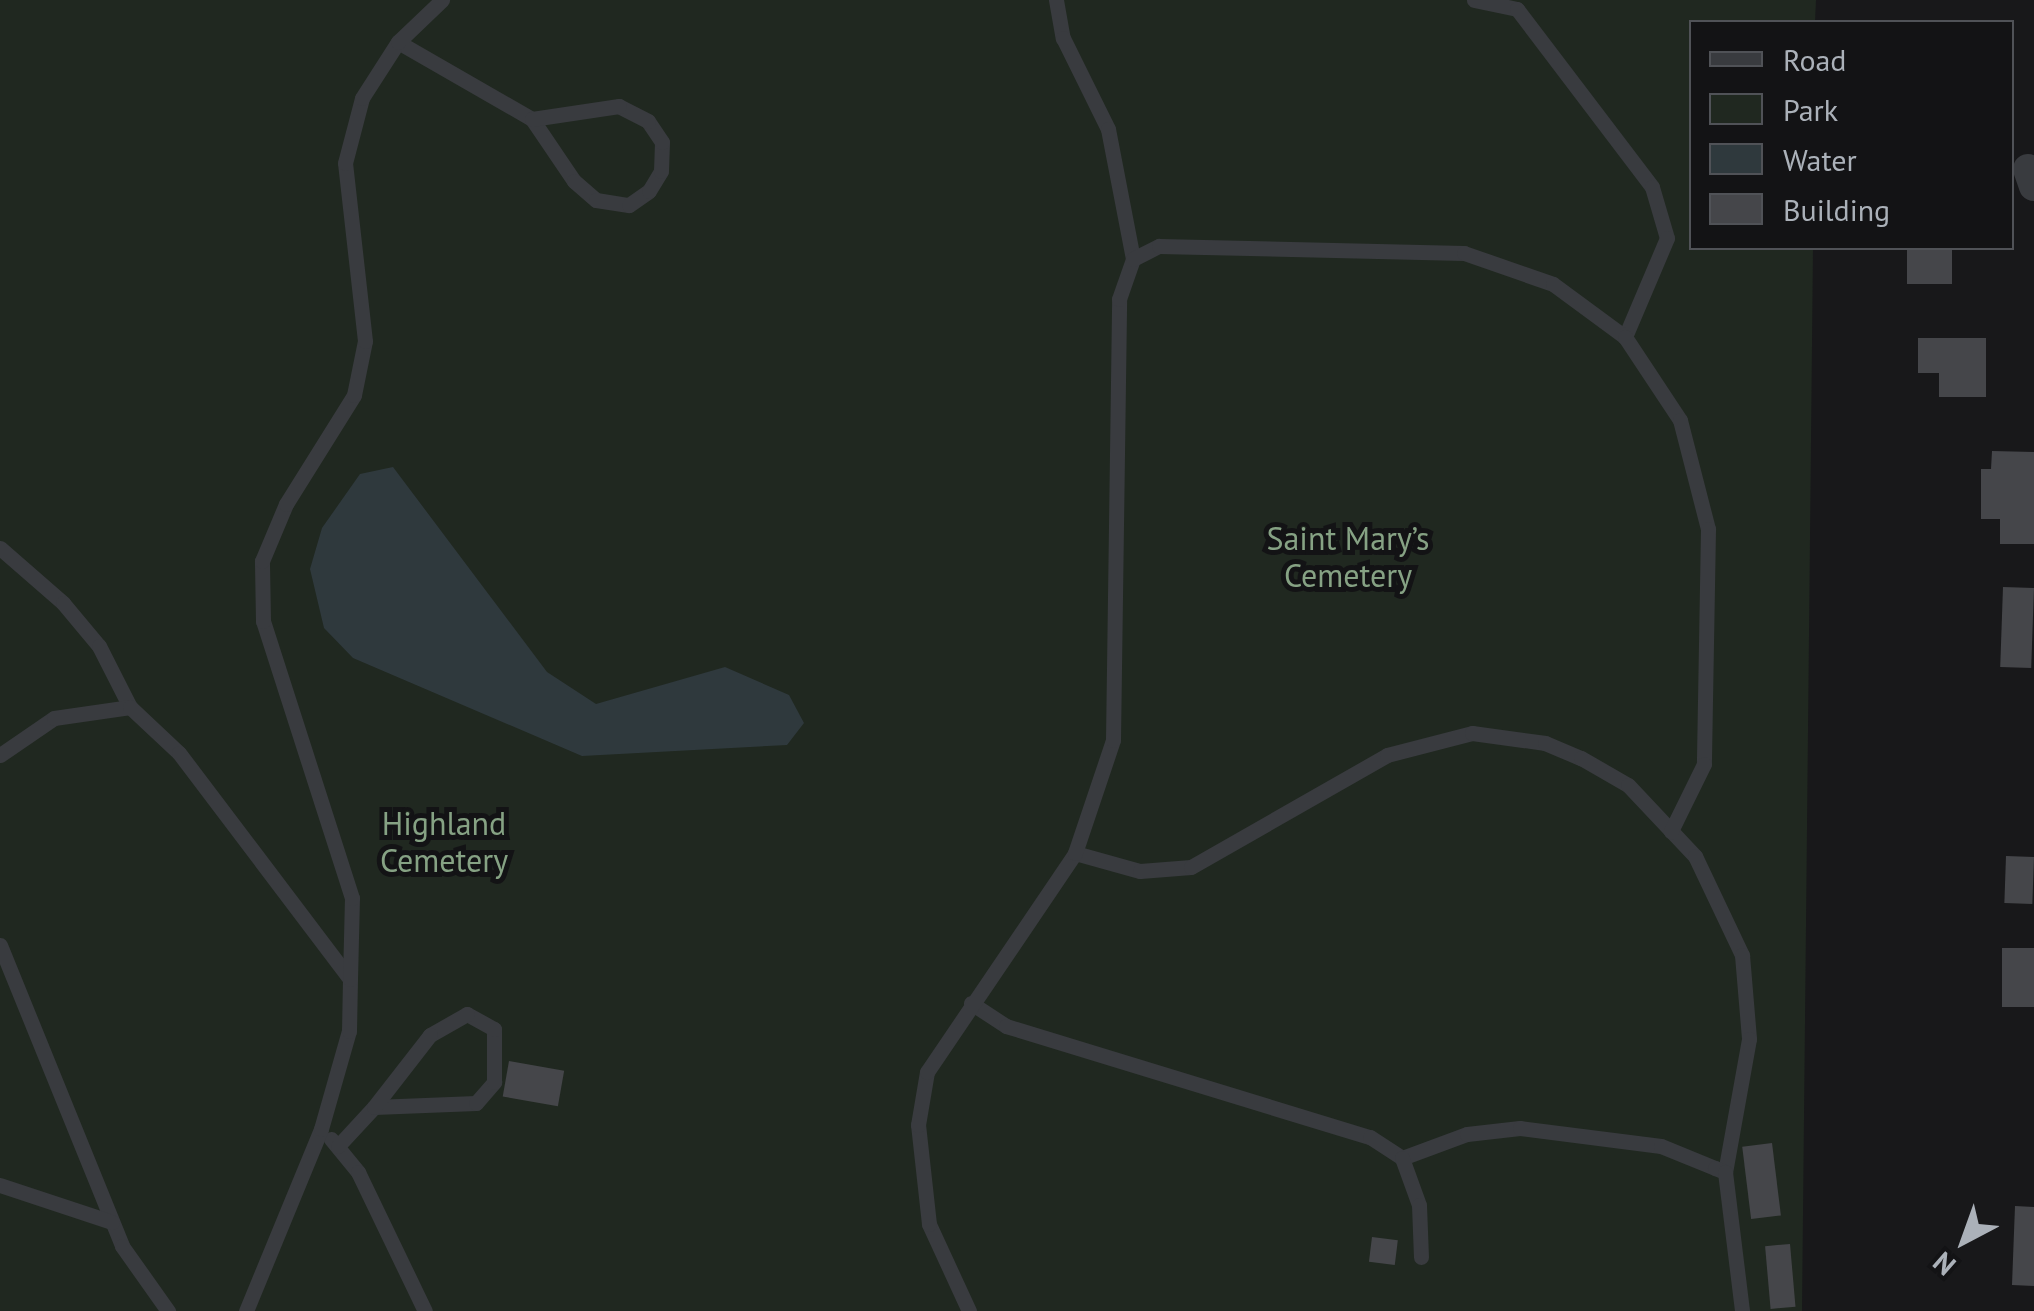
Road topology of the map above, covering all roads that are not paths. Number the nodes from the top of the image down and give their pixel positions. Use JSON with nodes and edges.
{"nodes":[{"id":1,"x":442,"y":0,"type":"edge"},
{"id":2,"x":1056,"y":0,"type":"edge"},
{"id":3,"x":1474,"y":0,"type":"edge"},
{"id":4,"x":398,"y":42,"type":"junction"},
{"id":5,"x":532,"y":119,"type":"junction"},
{"id":6,"x":1133,"y":260,"type":"junction"},
{"id":7,"x":1625,"y":337,"type":"junction"},
{"id":8,"x":0,"y":548,"type":"edge"},
{"id":9,"x":130,"y":707,"type":"junction"},
{"id":10,"x":0,"y":754,"type":"edge"},
{"id":11,"x":1671,"y":831,"type":"junction"},
{"id":12,"x":1075,"y":853,"type":"junction"},
{"id":13,"x":0,"y":944,"type":"edge"},
{"id":14,"x":350,"y":979,"type":"junction"},
{"id":15,"x":972,"y":1003,"type":"junction"},
{"id":16,"x":374,"y":1107,"type":"junction"},
{"id":17,"x":322,"y":1129,"type":"junction"},
{"id":18,"x":338,"y":1146,"type":"junction"},
{"id":19,"x":1402,"y":1158,"type":"junction"},
{"id":20,"x":1725,"y":1172,"type":"junction"},
{"id":21,"x":0,"y":1185,"type":"edge"},
{"id":22,"x":112,"y":1222,"type":"junction"},
{"id":23,"x":1421,"y":1257,"type":"dead end"},
{"id":24,"x":168,"y":1311,"type":"edge"},
{"id":25,"x":246,"y":1311,"type":"edge"},
{"id":26,"x":425,"y":1311,"type":"edge"},
{"id":27,"x":968,"y":1311,"type":"edge"},
{"id":28,"x":1742,"y":1311,"type":"edge"}],
"edges":[{"from":1,"to":4,"type":"lane"},
{"from":2,"to":6,"type":"lane"},
{"from":3,"to":7,"type":"lane"},
{"from":4,"to":5,"type":"lane"},
{"from":4,"to":14,"type":"lane"},
{"from":5,"to":5,"type":"lane"},
{"from":6,"to":7,"type":"lane"},
{"from":6,"to":12,"type":"lane"},
{"from":7,"to":11,"type":"lane"},
{"from":8,"to":9,"type":"lane"},
{"from":9,"to":10,"type":"lane"},
{"from":9,"to":14,"type":"lane"},
{"from":11,"to":12,"type":"lane"},
{"from":11,"to":20,"type":"lane"},
{"from":12,"to":15,"type":"lane"},
{"from":13,"to":22,"type":"lane"},
{"from":14,"to":17,"type":"lane"},
{"from":15,"to":19,"type":"lane"},
{"from":15,"to":27,"type":"lane"},
{"from":16,"to":16,"type":"lane"},
{"from":16,"to":18,"type":"lane"},
{"from":17,"to":18,"type":"lane"},
{"from":17,"to":25,"type":"lane"},
{"from":18,"to":26,"type":"lane"},
{"from":19,"to":20,"type":"lane"},
{"from":19,"to":23,"type":"lane"},
{"from":20,"to":28,"type":"lane"},
{"from":21,"to":22,"type":"lane"},
{"from":22,"to":24,"type":"lane"}]}
